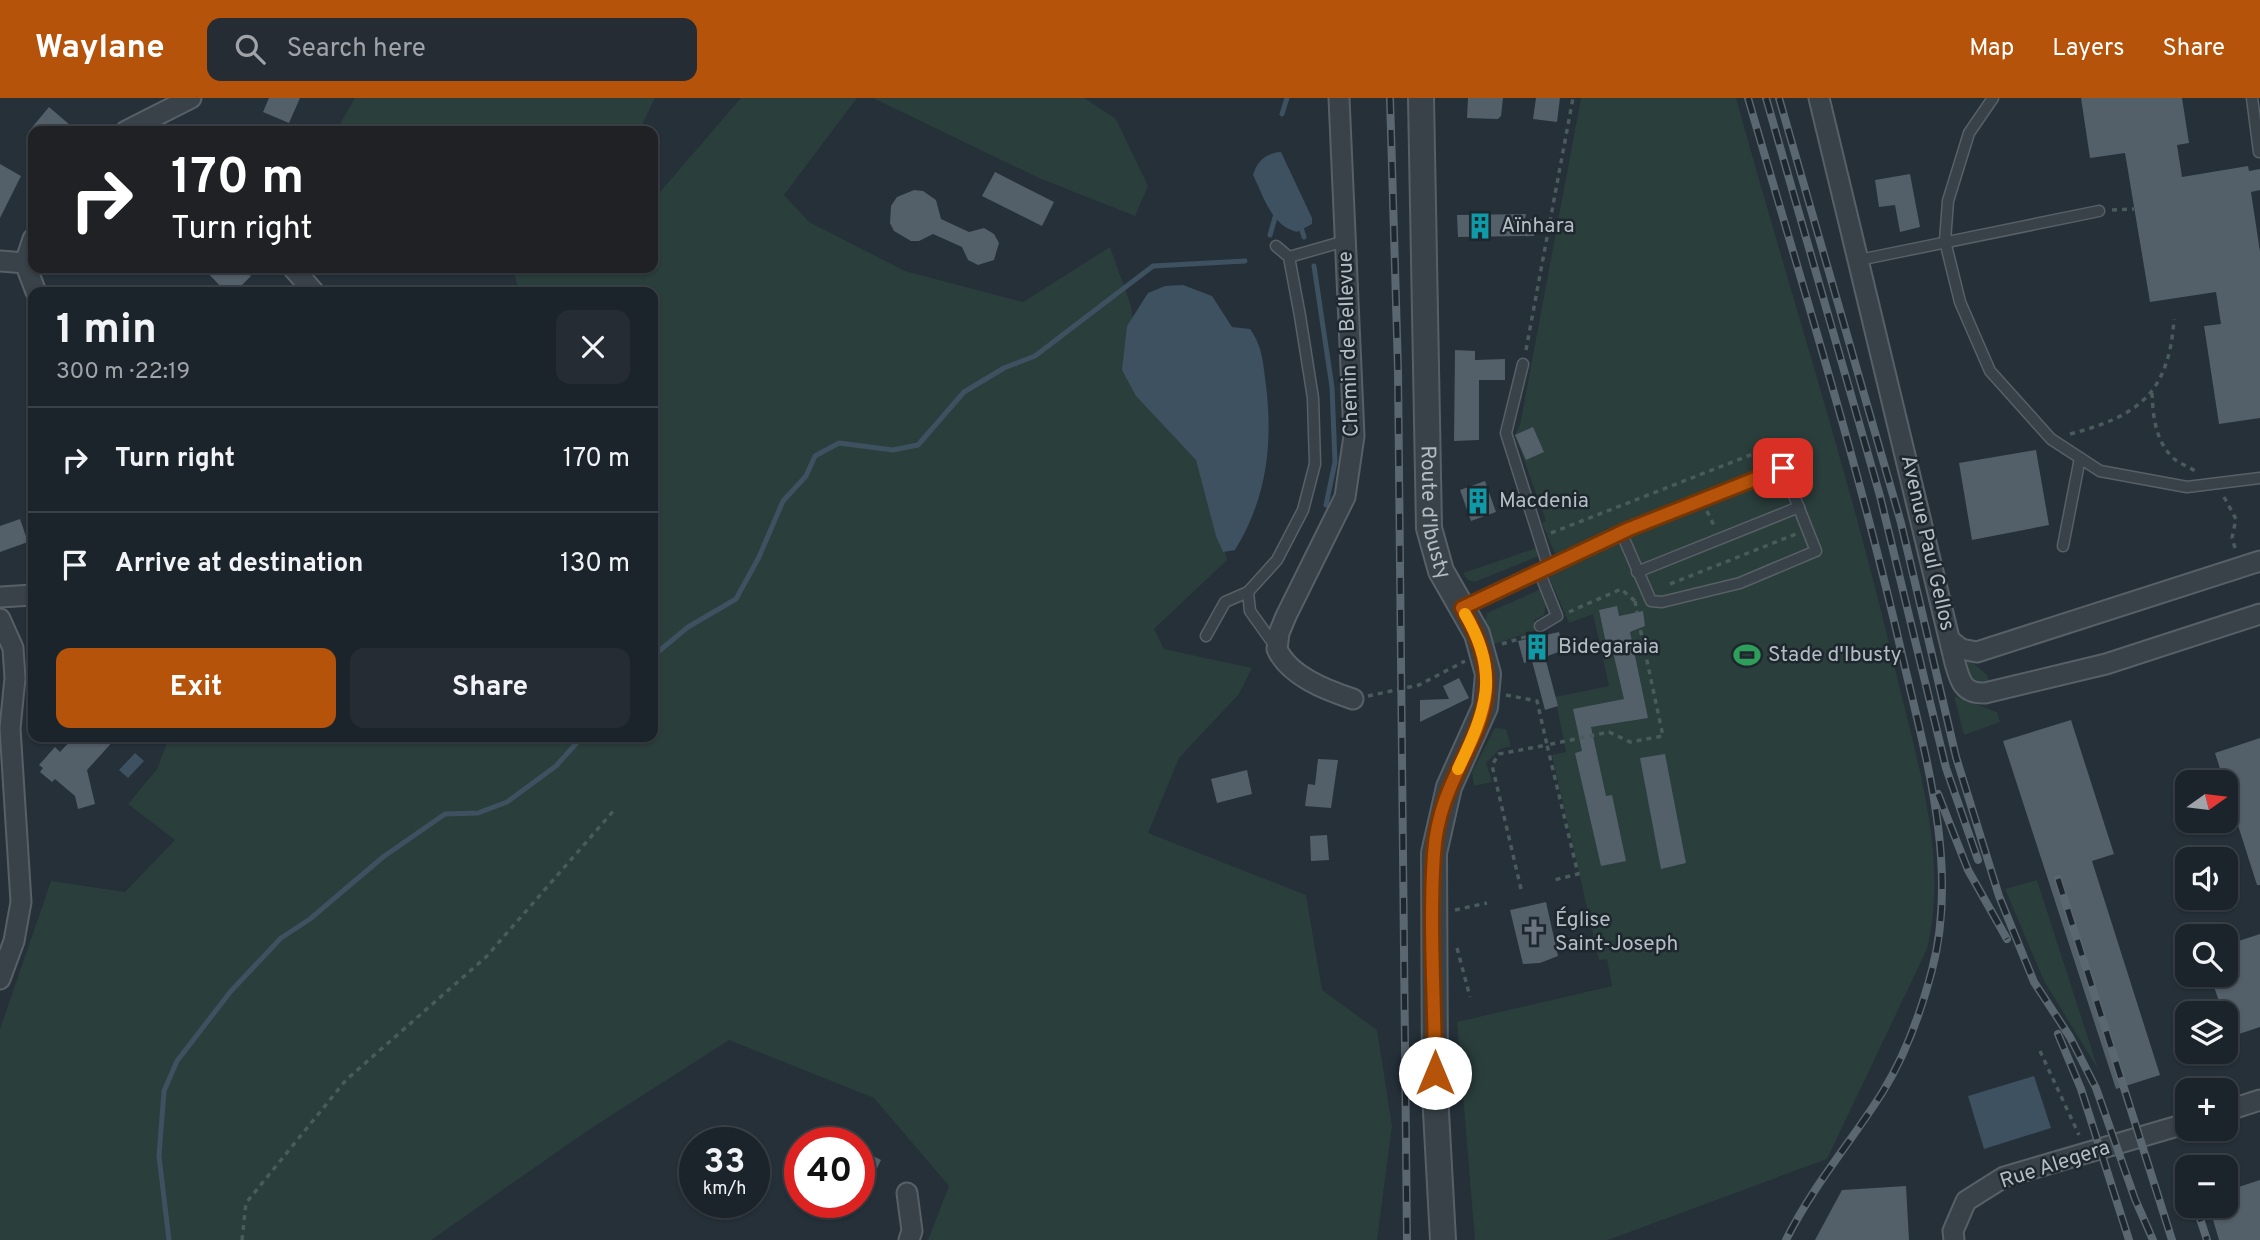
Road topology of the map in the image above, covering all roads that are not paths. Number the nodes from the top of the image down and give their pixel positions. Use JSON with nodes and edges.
{"nodes":[{"id":1,"x":191,"y":98,"type":"edge"},
{"id":2,"x":1339,"y":98,"type":"edge"},
{"id":3,"x":1421,"y":98,"type":"edge"},
{"id":4,"x":1819,"y":98,"type":"edge"},
{"id":5,"x":1993,"y":98,"type":"edge"},
{"id":6,"x":2252,"y":98,"type":"edge"},
{"id":7,"x":141,"y":126,"type":"edge"},
{"id":8,"x":2259,"y":152,"type":"edge"},
{"id":9,"x":2099,"y":211,"type":"road end"},
{"id":10,"x":1345,"y":241,"type":"junction"},
{"id":11,"x":1945,"y":241,"type":"junction"},
{"id":12,"x":1276,"y":246,"type":"dead end"},
{"id":13,"x":28,"y":252,"type":"edge"},
{"id":14,"x":1289,"y":257,"type":"junction"},
{"id":15,"x":1858,"y":260,"type":"junction"},
{"id":16,"x":0,"y":261,"type":"edge"},
{"id":17,"x":24,"y":263,"type":"junction"},
{"id":18,"x":28,"y":273,"type":"edge"},
{"id":19,"x":297,"y":273,"type":"edge"},
{"id":20,"x":310,"y":287,"type":"edge"},
{"id":21,"x":1523,"y":364,"type":"road end"},
{"id":22,"x":2080,"y":458,"type":"junction"},
{"id":23,"x":2260,"y":478,"type":"edge"},
{"id":24,"x":1799,"y":508,"type":"junction"},
{"id":25,"x":1621,"y":532,"type":"junction"},
{"id":26,"x":2063,"y":546,"type":"dead end"},
{"id":27,"x":2260,"y":561,"type":"edge"},
{"id":28,"x":1543,"y":569,"type":"junction"},
{"id":29,"x":1637,"y":572,"type":"junction"},
{"id":30,"x":1248,"y":592,"type":"junction"},
{"id":31,"x":28,"y":596,"type":"edge"},
{"id":32,"x":0,"y":597,"type":"edge"},
{"id":33,"x":1462,"y":608,"type":"junction"},
{"id":34,"x":2260,"y":614,"type":"edge"},
{"id":35,"x":0,"y":619,"type":"edge"},
{"id":36,"x":1540,"y":626,"type":"road end"},
{"id":37,"x":1206,"y":636,"type":"dead end"},
{"id":38,"x":1951,"y":641,"type":"junction"},
{"id":39,"x":13,"y":648,"type":"junction"},
{"id":40,"x":1277,"y":649,"type":"junction"},
{"id":41,"x":0,"y":666,"type":"edge"},
{"id":42,"x":1353,"y":699,"type":"road end"},
{"id":43,"x":0,"y":979,"type":"edge"},
{"id":44,"x":2260,"y":1100,"type":"edge"},
{"id":45,"x":2238,"y":1107,"type":"edge"},
{"id":46,"x":2175,"y":1127,"type":"edge"},
{"id":47,"x":907,"y":1194,"type":"dead end"},
{"id":48,"x":909,"y":1240,"type":"edge"},
{"id":49,"x":1443,"y":1240,"type":"edge"},
{"id":50,"x":1954,"y":1240,"type":"edge"}],
"edges":[{"from":1,"to":7,"type":"street"},
{"from":2,"to":10,"type":"street","name":"Chemin de Bellevue"},
{"from":3,"to":33,"type":"street","name":"Route d'Ibusty"},
{"from":4,"to":15,"type":"street","name":"Avenue Paul Gellos"},
{"from":5,"to":11,"type":"lane"},
{"from":6,"to":8,"type":"lane"},
{"from":9,"to":11,"type":"lane"},
{"from":10,"to":14,"type":"lane"},
{"from":10,"to":40,"type":"street","name":"Chemin de Bellevue"},
{"from":11,"to":15,"type":"lane"},
{"from":11,"to":22,"type":"lane"},
{"from":12,"to":14,"type":"lane"},
{"from":13,"to":17,"type":"street"},
{"from":14,"to":30,"type":"lane"},
{"from":15,"to":38,"type":"street","name":"Avenue Paul Gellos"},
{"from":16,"to":17,"type":"street"},
{"from":17,"to":18,"type":"street"},
{"from":19,"to":20,"type":"street"},
{"from":21,"to":28,"type":"lane"},
{"from":22,"to":23,"type":"lane"},
{"from":22,"to":26,"type":"lane"},
{"from":24,"to":25,"type":"lane"},
{"from":24,"to":29,"type":"lane"},
{"from":24,"to":29,"type":"lane"},
{"from":25,"to":28,"type":"lane"},
{"from":25,"to":29,"type":"lane"},
{"from":27,"to":38,"type":"street"},
{"from":28,"to":33,"type":"lane"},
{"from":28,"to":36,"type":"lane"},
{"from":30,"to":37,"type":"lane"},
{"from":30,"to":40,"type":"lane"},
{"from":31,"to":32,"type":"street"},
{"from":33,"to":49,"type":"street","name":"Route d'Ibusty"},
{"from":34,"to":38,"type":"street","name":"Avenue Paul Gellos"},
{"from":35,"to":39,"type":"street"},
{"from":39,"to":41,"type":"street"},
{"from":39,"to":43,"type":"street"},
{"from":40,"to":42,"type":"street"},
{"from":44,"to":45,"type":"street"},
{"from":46,"to":50,"type":"street","name":"Rue Alegera"},
{"from":47,"to":48,"type":"street"}]}
